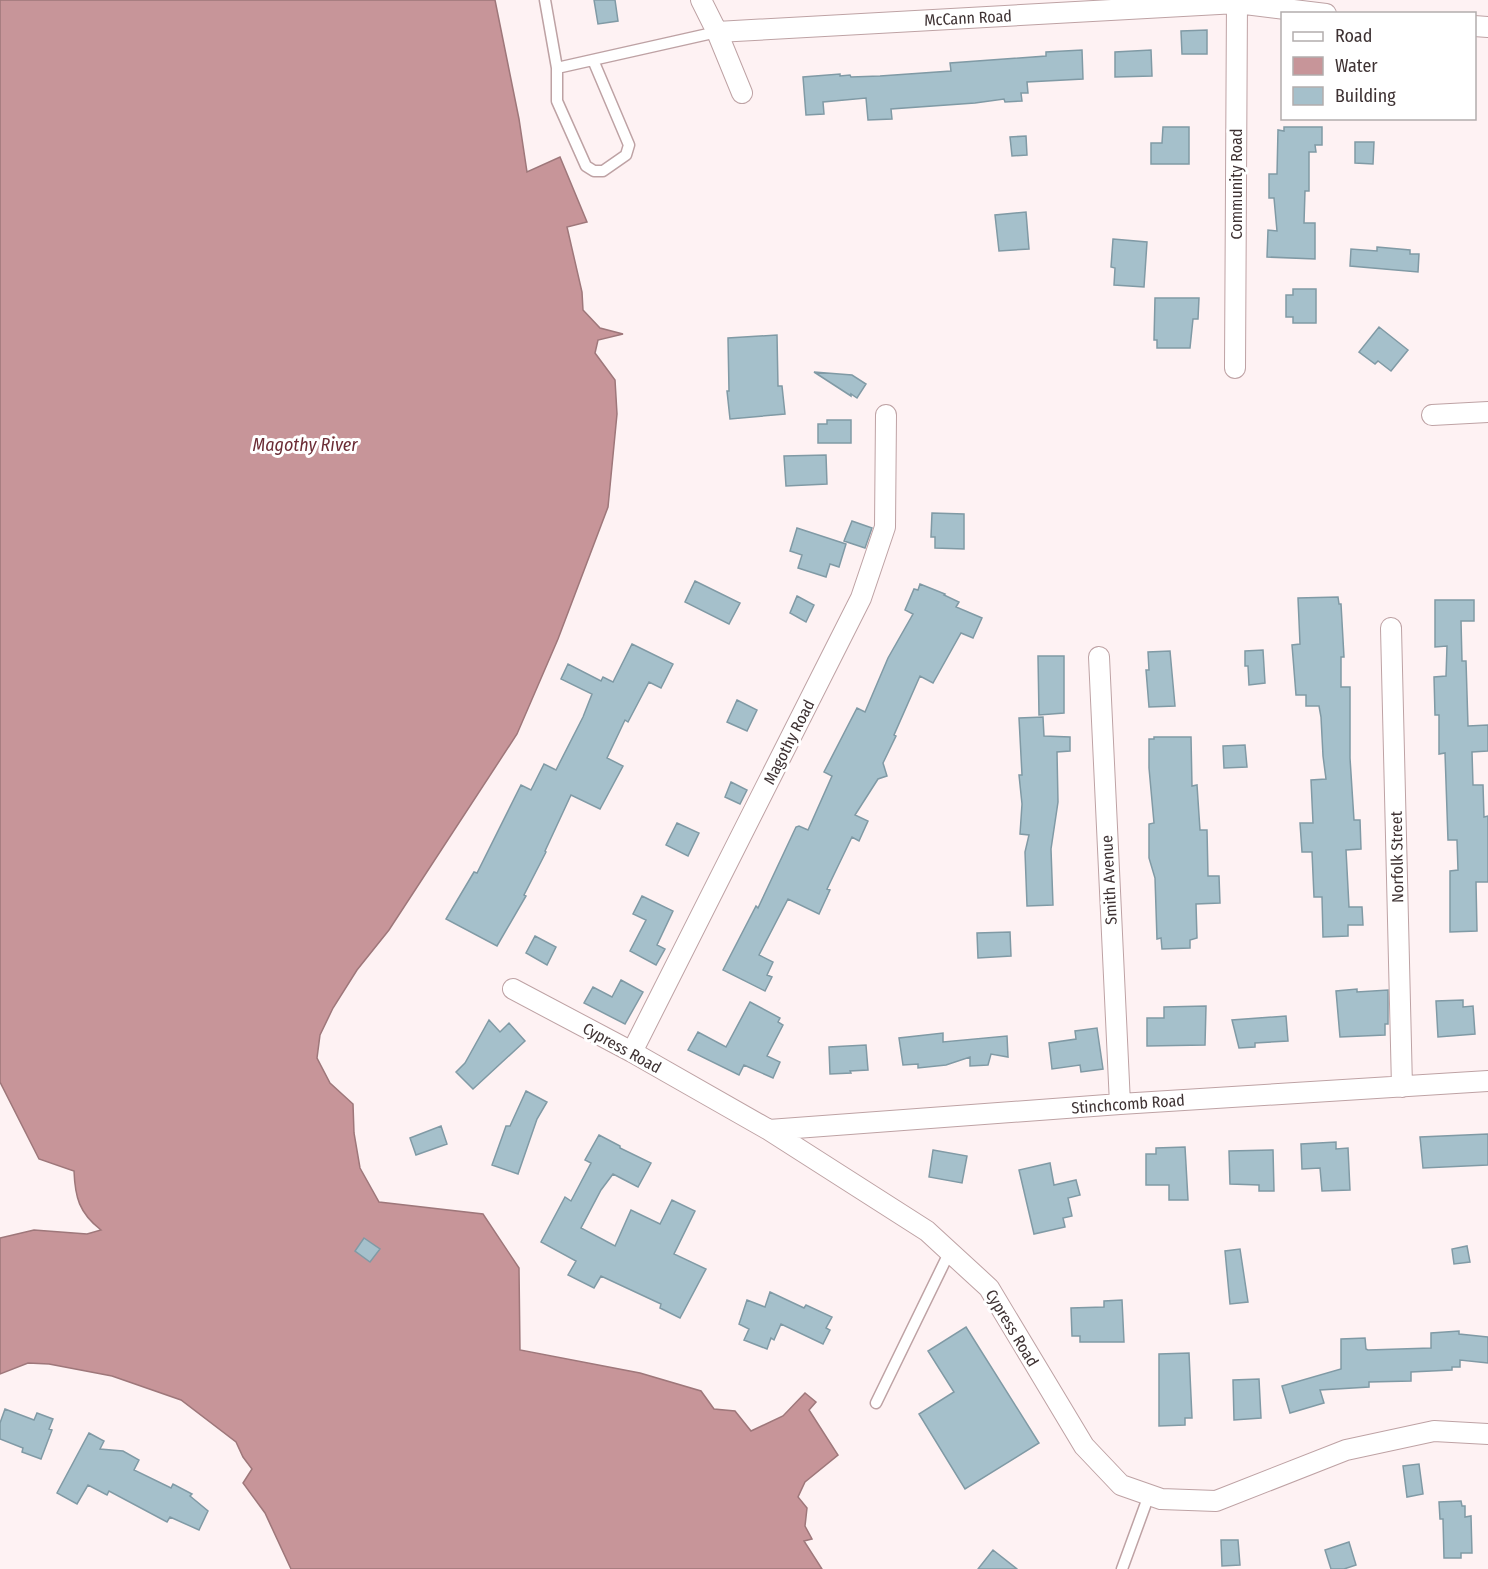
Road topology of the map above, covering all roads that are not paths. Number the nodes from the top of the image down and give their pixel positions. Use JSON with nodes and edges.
{"nodes":[{"id":1,"x":545,"y":0,"type":"edge"},
{"id":2,"x":701,"y":0,"type":"edge"},
{"id":3,"x":1237,"y":2,"type":"edge"},
{"id":4,"x":1311,"y":12,"type":"edge"},
{"id":5,"x":717,"y":32,"type":"junction"},
{"id":6,"x":593,"y":60,"type":"junction"},
{"id":7,"x":557,"y":68,"type":"junction"},
{"id":8,"x":742,"y":93,"type":"dead end"},
{"id":9,"x":1235,"y":368,"type":"dead end"},
{"id":10,"x":1488,"y":412,"type":"edge"},
{"id":11,"x":886,"y":415,"type":"dead end"},
{"id":12,"x":1432,"y":415,"type":"dead end"},
{"id":13,"x":1391,"y":627,"type":"dead end"},
{"id":14,"x":1099,"y":657,"type":"dead end"},
{"id":15,"x":513,"y":989,"type":"dead end"},
{"id":16,"x":632,"y":1052,"type":"junction"},
{"id":17,"x":1488,"y":1081,"type":"edge"},
{"id":18,"x":1402,"y":1087,"type":"junction"},
{"id":19,"x":1120,"y":1104,"type":"junction"},
{"id":20,"x":769,"y":1130,"type":"junction"},
{"id":21,"x":950,"y":1251,"type":"junction"},
{"id":22,"x":876,"y":1402,"type":"dead end"},
{"id":23,"x":1488,"y":1434,"type":"edge"},
{"id":24,"x":1149,"y":1495,"type":"junction"},
{"id":25,"x":1122,"y":1569,"type":"edge"}],
"edges":[{"from":1,"to":7,"type":"lane"},
{"from":2,"to":5,"type":"street"},
{"from":3,"to":4,"type":"street","name":"McCann Road"},
{"from":3,"to":5,"type":"street","name":"McCann Road"},
{"from":3,"to":9,"type":"street","name":"Community Road"},
{"from":5,"to":6,"type":"lane"},
{"from":5,"to":8,"type":"street"},
{"from":6,"to":7,"type":"lane"},
{"from":6,"to":7,"type":"lane"},
{"from":10,"to":12,"type":"street"},
{"from":11,"to":16,"type":"street","name":"Magothy Road"},
{"from":13,"to":18,"type":"street","name":"Norfolk Street"},
{"from":14,"to":19,"type":"street","name":"Smith Avenue"},
{"from":15,"to":16,"type":"street","name":"Cypress Road"},
{"from":16,"to":20,"type":"street","name":"Cypress Road"},
{"from":17,"to":18,"type":"street","name":"Stinchcomb Road"},
{"from":18,"to":19,"type":"street","name":"Stinchcomb Road"},
{"from":19,"to":20,"type":"street","name":"Stinchcomb Road"},
{"from":20,"to":21,"type":"street","name":"Cypress Road"},
{"from":21,"to":22,"type":"lane"},
{"from":21,"to":24,"type":"street","name":"Cypress Road"},
{"from":23,"to":24,"type":"street","name":"Cypress Road"},
{"from":24,"to":25,"type":"lane"}]}
